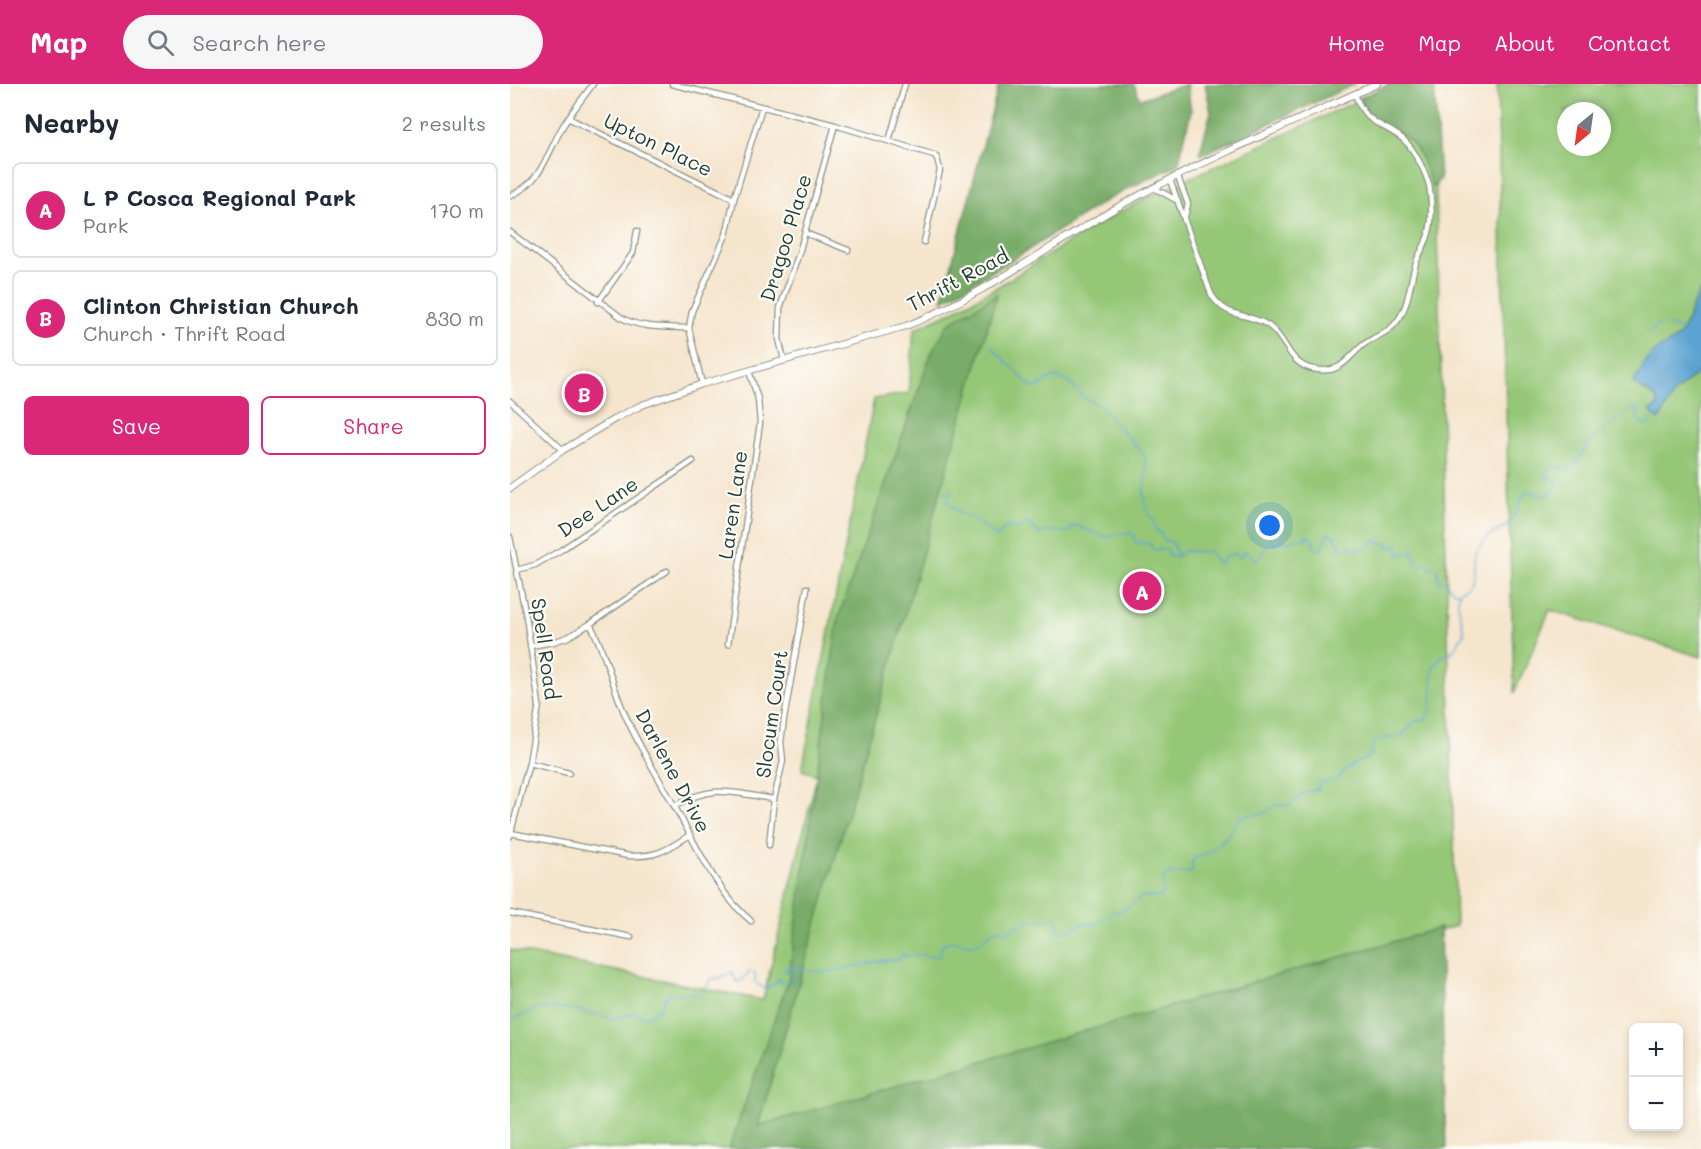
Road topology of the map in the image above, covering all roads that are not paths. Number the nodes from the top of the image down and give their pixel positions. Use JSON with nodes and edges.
{"nodes":[{"id":1,"x":592,"y":84,"type":"edge"},
{"id":2,"x":672,"y":84,"type":"edge"},
{"id":3,"x":905,"y":84,"type":"edge"},
{"id":4,"x":1377,"y":84,"type":"edge"},
{"id":5,"x":1355,"y":94,"type":"junction"},
{"id":6,"x":762,"y":106,"type":"junction"},
{"id":7,"x":568,"y":118,"type":"junction"},
{"id":8,"x":834,"y":125,"type":"junction"},
{"id":9,"x":889,"y":141,"type":"junction"},
{"id":10,"x":1178,"y":177,"type":"junction"},
{"id":11,"x":1170,"y":180,"type":"junction"},
{"id":12,"x":1154,"y":188,"type":"junction"},
{"id":13,"x":510,"y":196,"type":"edge"},
{"id":14,"x":734,"y":199,"type":"junction"},
{"id":15,"x":1178,"y":201,"type":"junction"},
{"id":16,"x":1184,"y":220,"type":"junction"},
{"id":17,"x":637,"y":231,"type":"dead end"},
{"id":18,"x":510,"y":232,"type":"edge"},
{"id":19,"x":805,"y":233,"type":"junction"},
{"id":20,"x":924,"y":242,"type":"dead end"},
{"id":21,"x":848,"y":250,"type":"dead end"},
{"id":22,"x":598,"y":302,"type":"junction"},
{"id":23,"x":689,"y":328,"type":"junction"},
{"id":24,"x":784,"y":360,"type":"junction"},
{"id":25,"x":749,"y":371,"type":"junction"},
{"id":26,"x":702,"y":384,"type":"junction"},
{"id":27,"x":510,"y":401,"type":"edge"},
{"id":28,"x":562,"y":450,"type":"junction"},
{"id":29,"x":693,"y":461,"type":"dead end"},
{"id":30,"x":510,"y":488,"type":"edge"},
{"id":31,"x":510,"y":537,"type":"edge"},
{"id":32,"x":517,"y":570,"type":"junction"},
{"id":33,"x":667,"y":571,"type":"dead end"},
{"id":34,"x":807,"y":588,"type":"dead end"},
{"id":35,"x":591,"y":624,"type":"junction"},
{"id":36,"x":728,"y":644,"type":"dead end"},
{"id":37,"x":530,"y":646,"type":"junction"},
{"id":38,"x":529,"y":764,"type":"junction"},
{"id":39,"x":568,"y":773,"type":"dead end"},
{"id":40,"x":774,"y":799,"type":"junction"},
{"id":41,"x":674,"y":806,"type":"junction"},
{"id":42,"x":510,"y":835,"type":"edge"},
{"id":43,"x":690,"y":835,"type":"junction"},
{"id":44,"x":769,"y":844,"type":"dead end"},
{"id":45,"x":510,"y":913,"type":"edge"},
{"id":46,"x":751,"y":921,"type":"dead end"},
{"id":47,"x":631,"y":937,"type":"dead end"}],
"edges":[{"from":1,"to":7,"type":"street"},
{"from":2,"to":6,"type":"street"},
{"from":3,"to":9,"type":"street"},
{"from":4,"to":5,"type":"street","name":"Thrift Road"},
{"from":5,"to":10,"type":"street","name":"Thrift Road"},
{"from":5,"to":16,"type":"street"},
{"from":6,"to":8,"type":"street"},
{"from":6,"to":14,"type":"street"},
{"from":7,"to":13,"type":"street"},
{"from":7,"to":14,"type":"street","name":"Upton Place"},
{"from":8,"to":9,"type":"street"},
{"from":8,"to":19,"type":"street","name":"Dragoo Place"},
{"from":9,"to":20,"type":"street"},
{"from":10,"to":11,"type":"street","name":"Thrift Road"},
{"from":10,"to":16,"type":"street"},
{"from":11,"to":12,"type":"street","name":"Thrift Road"},
{"from":11,"to":15,"type":"street"},
{"from":12,"to":15,"type":"street"},
{"from":12,"to":24,"type":"street","name":"Thrift Road"},
{"from":14,"to":23,"type":"street"},
{"from":15,"to":16,"type":"street"},
{"from":17,"to":22,"type":"street"},
{"from":18,"to":22,"type":"street"},
{"from":19,"to":21,"type":"street"},
{"from":19,"to":24,"type":"street","name":"Dragoo Place"},
{"from":22,"to":23,"type":"street"},
{"from":23,"to":26,"type":"street"},
{"from":24,"to":25,"type":"street","name":"Thrift Road"},
{"from":25,"to":26,"type":"street","name":"Thrift Road"},
{"from":25,"to":36,"type":"street","name":"Laren Lane"},
{"from":26,"to":28,"type":"street","name":"Thrift Road"},
{"from":27,"to":28,"type":"street"},
{"from":28,"to":30,"type":"street","name":"Thrift Road"},
{"from":29,"to":32,"type":"street","name":"Dee Lane"},
{"from":31,"to":32,"type":"street","name":"Spell Road"},
{"from":32,"to":37,"type":"street","name":"Spell Road"},
{"from":33,"to":35,"type":"street"},
{"from":34,"to":40,"type":"street","name":"Slocum Court"},
{"from":35,"to":37,"type":"street"},
{"from":35,"to":41,"type":"street","name":"Darlene Drive"},
{"from":37,"to":38,"type":"street","name":"Spell Road"},
{"from":38,"to":39,"type":"street"},
{"from":38,"to":42,"type":"street","name":"Spell Road"},
{"from":40,"to":41,"type":"street"},
{"from":40,"to":44,"type":"street","name":"Slocum Court"},
{"from":41,"to":43,"type":"street","name":"Darlene Drive"},
{"from":42,"to":43,"type":"street"},
{"from":43,"to":46,"type":"street","name":"Darlene Drive"},
{"from":45,"to":47,"type":"street"}]}
